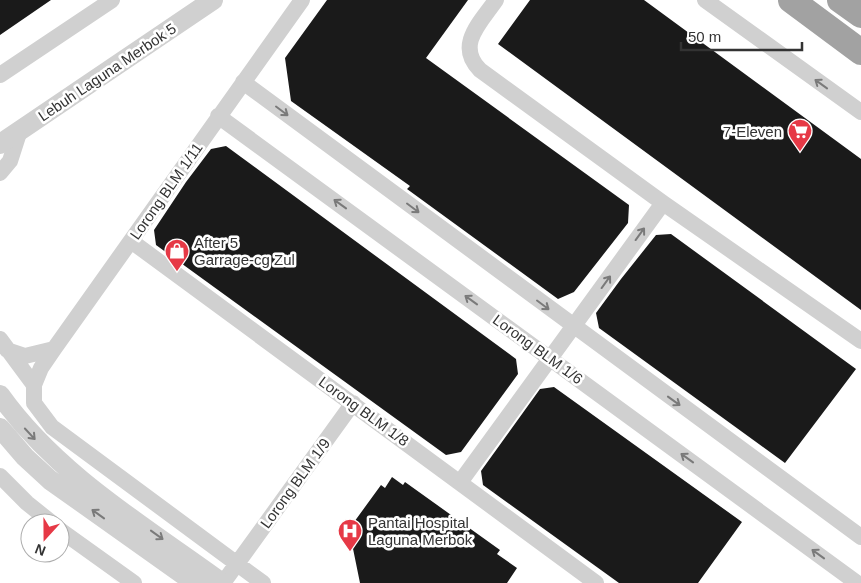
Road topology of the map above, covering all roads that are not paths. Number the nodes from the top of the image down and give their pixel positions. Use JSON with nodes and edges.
{"nodes":[{"id":1,"x":112,"y":0,"type":"edge"},
{"id":2,"x":213,"y":0,"type":"edge"},
{"id":3,"x":302,"y":0,"type":"edge"},
{"id":4,"x":496,"y":0,"type":"edge"},
{"id":5,"x":705,"y":0,"type":"edge"},
{"id":6,"x":791,"y":0,"type":"edge"},
{"id":7,"x":840,"y":0,"type":"edge"},
{"id":8,"x":861,"y":15,"type":"edge"},
{"id":9,"x":861,"y":52,"type":"edge"},
{"id":10,"x":1,"y":71,"type":"edge"},
{"id":11,"x":243,"y":82,"type":"junction"},
{"id":12,"x":861,"y":112,"type":"edge"},
{"id":13,"x":218,"y":116,"type":"junction"},
{"id":14,"x":20,"y":130,"type":"junction"},
{"id":15,"x":0,"y":144,"type":"edge"},
{"id":16,"x":0,"y":173,"type":"edge"},
{"id":17,"x":663,"y":203,"type":"junction"},
{"id":18,"x":131,"y":241,"type":"junction"},
{"id":19,"x":572,"y":327,"type":"junction"},
{"id":20,"x":861,"y":341,"type":"edge"},
{"id":21,"x":4,"y":344,"type":"edge"},
{"id":22,"x":54,"y":349,"type":"junction"},
{"id":23,"x":551,"y":358,"type":"junction"},
{"id":24,"x":34,"y":385,"type":"junction"},
{"id":25,"x":0,"y":395,"type":"edge"},
{"id":26,"x":353,"y":403,"type":"junction"},
{"id":27,"x":0,"y":428,"type":"edge"},
{"id":28,"x":0,"y":476,"type":"edge"},
{"id":29,"x":461,"y":482,"type":"junction"},
{"id":30,"x":40,"y":513,"type":"edge"},
{"id":31,"x":70,"y":537,"type":"edge"},
{"id":32,"x":861,"y":537,"type":"edge"},
{"id":33,"x":236,"y":564,"type":"junction"},
{"id":34,"x":134,"y":583,"type":"edge"},
{"id":35,"x":195,"y":583,"type":"edge"},
{"id":36,"x":222,"y":583,"type":"edge"},
{"id":37,"x":263,"y":583,"type":"edge"},
{"id":38,"x":596,"y":583,"type":"edge"},
{"id":39,"x":857,"y":583,"type":"edge"}],
"edges":[{"from":1,"to":10,"type":"street"},
{"from":2,"to":14,"type":"street","name":"Lebuh Laguna Merbok 5"},
{"from":3,"to":11,"type":"street","name":"Lorong BLM 1/11"},
{"from":4,"to":17,"type":"street"},
{"from":12,"to":5,"type":"street","one_way":true},
{"from":6,"to":9,"type":"highway"},
{"from":7,"to":8,"type":"highway"},
{"from":11,"to":13,"type":"street","name":"Lorong BLM 1/11"},
{"from":11,"to":19,"type":"street","one_way":true},
{"from":13,"to":18,"type":"street","name":"Lorong BLM 1/11"},
{"from":23,"to":13,"type":"street","name":"Lorong BLM 1/6","one_way":true},
{"from":14,"to":15,"type":"street","name":"Lebuh Laguna Merbok 5"},
{"from":14,"to":16,"type":"street"},
{"from":19,"to":17,"type":"street","one_way":true},
{"from":17,"to":20,"type":"street"},
{"from":18,"to":22,"type":"street","name":"Lorong BLM 1/11"},
{"from":18,"to":26,"type":"street","name":"Lorong BLM 1/8"},
{"from":19,"to":23,"type":"street"},
{"from":19,"to":32,"type":"street","one_way":true},
{"from":21,"to":22,"type":"street"},
{"from":21,"to":24,"type":"street"},
{"from":22,"to":24,"type":"street","name":"Lorong BLM 1/11"},
{"from":23,"to":29,"type":"street"},
{"from":39,"to":23,"type":"street","name":"Lorong BLM 1/6","one_way":true},
{"from":24,"to":33,"type":"street"},
{"from":25,"to":36,"type":"street","one_way":true},
{"from":26,"to":29,"type":"street","name":"Lorong BLM 1/8"},
{"from":26,"to":33,"type":"street","name":"Lorong BLM 1/9"},
{"from":35,"to":27,"type":"street","one_way":true},
{"from":28,"to":30,"type":"street"},
{"from":29,"to":38,"type":"street","name":"Lorong BLM 1/8"},
{"from":31,"to":34,"type":"street"},
{"from":33,"to":36,"type":"street","name":"Lorong BLM 1/9"},
{"from":33,"to":37,"type":"street"}]}
